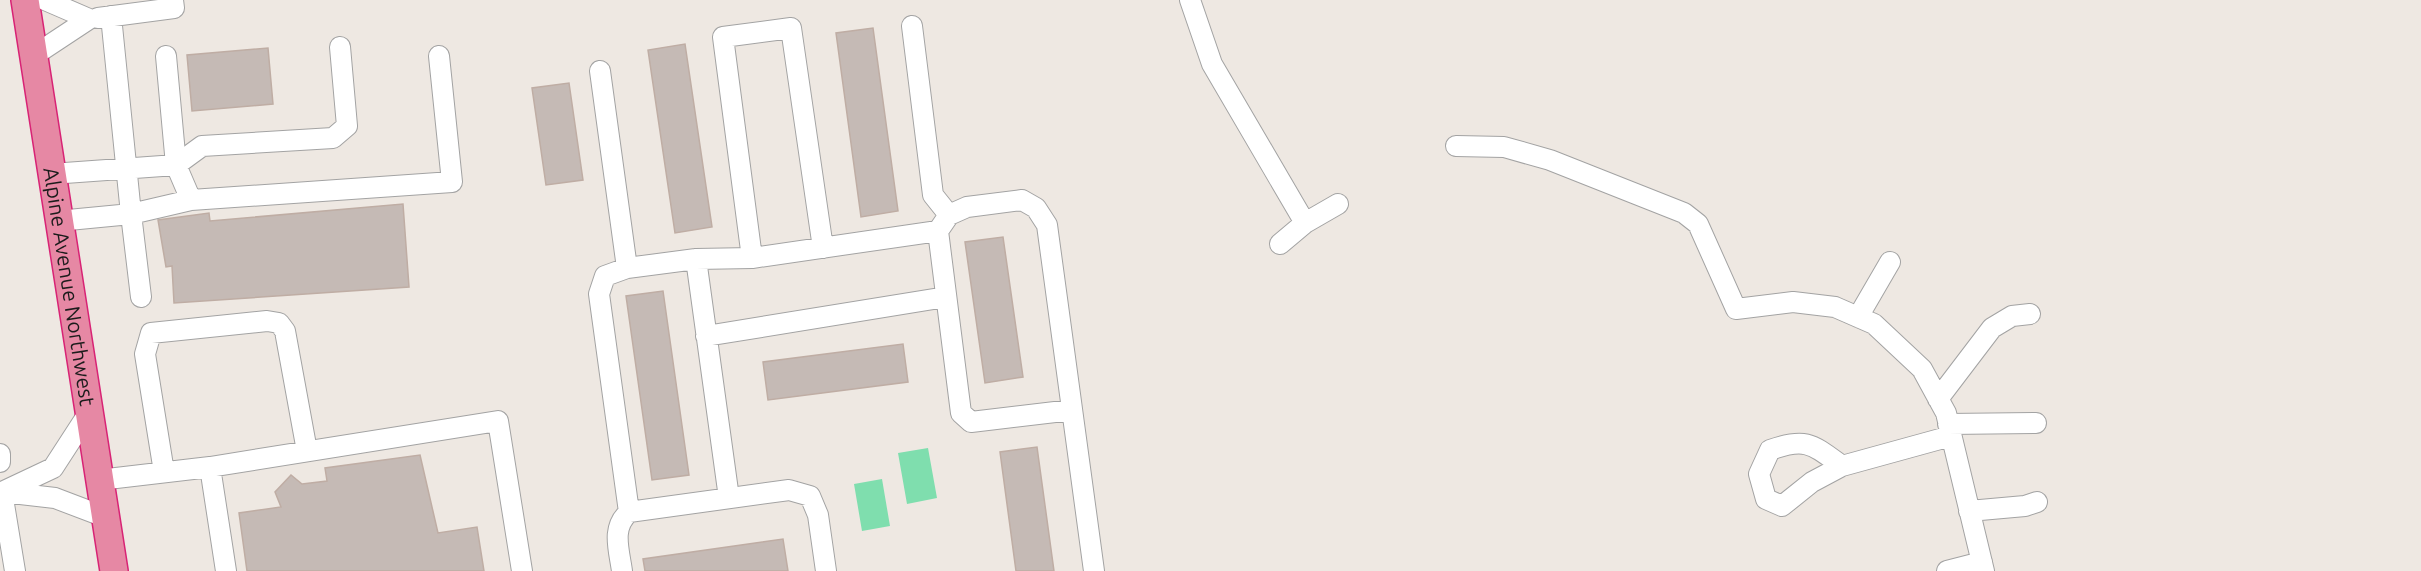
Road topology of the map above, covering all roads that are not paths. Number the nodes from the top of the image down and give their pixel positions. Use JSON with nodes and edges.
{"nodes":[{"id":1,"x":25,"y":0,"type":"edge"},
{"id":2,"x":45,"y":0,"type":"edge"},
{"id":3,"x":173,"y":0,"type":"edge"},
{"id":4,"x":1190,"y":0,"type":"edge"},
{"id":5,"x":98,"y":13,"type":"edge"},
{"id":6,"x":912,"y":26,"type":"dead end"},
{"id":7,"x":340,"y":47,"type":"dead end"},
{"id":8,"x":33,"y":56,"type":"junction"},
{"id":9,"x":166,"y":56,"type":"dead end"},
{"id":10,"x":439,"y":56,"type":"dead end"},
{"id":11,"x":600,"y":71,"type":"dead end"},
{"id":12,"x":1456,"y":146,"type":"dead end"},
{"id":13,"x":176,"y":165,"type":"junction"},
{"id":14,"x":126,"y":169,"type":"junction"},
{"id":15,"x":51,"y":174,"type":"junction"},
{"id":16,"x":191,"y":201,"type":"junction"},
{"id":17,"x":1338,"y":204,"type":"dead end"},
{"id":18,"x":131,"y":214,"type":"junction"},
{"id":19,"x":949,"y":214,"type":"junction"},
{"id":20,"x":58,"y":221,"type":"junction"},
{"id":21,"x":1305,"y":224,"type":"junction"},
{"id":22,"x":938,"y":231,"type":"junction"},
{"id":23,"x":1280,"y":244,"type":"dead end"},
{"id":24,"x":823,"y":248,"type":"junction"},
{"id":25,"x":753,"y":258,"type":"junction"},
{"id":26,"x":696,"y":259,"type":"junction"},
{"id":27,"x":1890,"y":262,"type":"dead end"},
{"id":28,"x":627,"y":268,"type":"junction"},
{"id":29,"x":141,"y":297,"type":"dead end"},
{"id":30,"x":946,"y":297,"type":"junction"},
{"id":31,"x":2030,"y":314,"type":"dead end"},
{"id":32,"x":1858,"y":317,"type":"junction"},
{"id":33,"x":706,"y":336,"type":"junction"},
{"id":34,"x":1938,"y":399,"type":"junction"},
{"id":35,"x":1072,"y":410,"type":"junction"},
{"id":36,"x":88,"y":414,"type":"junction"},
{"id":37,"x":2036,"y":423,"type":"dead end"},
{"id":38,"x":1950,"y":430,"type":"junction"},
{"id":39,"x":307,"y":451,"type":"junction"},
{"id":40,"x":0,"y":454,"type":"edge"},
{"id":41,"x":0,"y":462,"type":"edge"},
{"id":42,"x":1842,"y":466,"type":"dead end"},
{"id":43,"x":210,"y":467,"type":"junction"},
{"id":44,"x":164,"y":472,"type":"junction"},
{"id":45,"x":99,"y":480,"type":"junction"},
{"id":46,"x":1,"y":492,"type":"edge"},
{"id":47,"x":729,"y":498,"type":"junction"},
{"id":48,"x":2037,"y":502,"type":"dead end"},
{"id":49,"x":1969,"y":511,"type":"junction"},
{"id":50,"x":629,"y":512,"type":"junction"},
{"id":51,"x":105,"y":517,"type":"junction"},
{"id":52,"x":1983,"y":567,"type":"edge"},
{"id":53,"x":15,"y":571,"type":"edge"},
{"id":54,"x":114,"y":571,"type":"edge"},
{"id":55,"x":226,"y":571,"type":"edge"},
{"id":56,"x":522,"y":571,"type":"edge"},
{"id":57,"x":622,"y":571,"type":"edge"},
{"id":58,"x":826,"y":571,"type":"edge"},
{"id":59,"x":1094,"y":571,"type":"edge"},
{"id":60,"x":1947,"y":571,"type":"edge"}],
"edges":[{"from":1,"to":8,"type":"highway","name":"Alpine Avenue Northwest"},
{"from":2,"to":5,"type":"street"},
{"from":3,"to":5,"type":"street"},
{"from":4,"to":21,"type":"street"},
{"from":5,"to":8,"type":"street"},
{"from":5,"to":14,"type":"street"},
{"from":6,"to":19,"type":"street"},
{"from":7,"to":13,"type":"street"},
{"from":8,"to":15,"type":"highway","name":"Alpine Avenue Northwest"},
{"from":9,"to":13,"type":"street"},
{"from":10,"to":16,"type":"street"},
{"from":11,"to":28,"type":"street"},
{"from":12,"to":32,"type":"street"},
{"from":13,"to":14,"type":"street"},
{"from":13,"to":16,"type":"street"},
{"from":14,"to":15,"type":"street"},
{"from":14,"to":18,"type":"street"},
{"from":15,"to":20,"type":"highway","name":"Alpine Avenue Northwest"},
{"from":16,"to":18,"type":"street"},
{"from":17,"to":21,"type":"street"},
{"from":18,"to":20,"type":"street"},
{"from":18,"to":29,"type":"street"},
{"from":19,"to":22,"type":"street"},
{"from":19,"to":35,"type":"street"},
{"from":20,"to":36,"type":"highway","name":"Alpine Avenue Northwest"},
{"from":21,"to":23,"type":"street"},
{"from":22,"to":24,"type":"street"},
{"from":22,"to":30,"type":"street"},
{"from":24,"to":25,"type":"street"},
{"from":24,"to":25,"type":"street"},
{"from":25,"to":26,"type":"street"},
{"from":26,"to":28,"type":"street"},
{"from":26,"to":33,"type":"street"},
{"from":27,"to":32,"type":"street"},
{"from":28,"to":50,"type":"street"},
{"from":30,"to":33,"type":"street"},
{"from":30,"to":35,"type":"street"},
{"from":31,"to":34,"type":"street"},
{"from":32,"to":34,"type":"street"},
{"from":33,"to":47,"type":"street"},
{"from":34,"to":38,"type":"street"},
{"from":35,"to":59,"type":"street"},
{"from":36,"to":45,"type":"highway","name":"Alpine Avenue Northwest"},
{"from":36,"to":46,"type":"street"},
{"from":37,"to":38,"type":"street"},
{"from":38,"to":42,"type":"street"},
{"from":38,"to":49,"type":"street"},
{"from":39,"to":43,"type":"street"},
{"from":39,"to":44,"type":"street"},
{"from":39,"to":56,"type":"street"},
{"from":40,"to":41,"type":"street"},
{"from":43,"to":44,"type":"street"},
{"from":43,"to":55,"type":"street"},
{"from":44,"to":45,"type":"street"},
{"from":45,"to":51,"type":"highway","name":"Alpine Avenue Northwest"},
{"from":46,"to":51,"type":"street"},
{"from":46,"to":53,"type":"street"},
{"from":47,"to":50,"type":"street"},
{"from":47,"to":58,"type":"street"},
{"from":48,"to":49,"type":"street"},
{"from":49,"to":52,"type":"street"},
{"from":50,"to":57,"type":"street"},
{"from":51,"to":54,"type":"highway","name":"Alpine Avenue Northwest"},
{"from":52,"to":60,"type":"street"}]}
